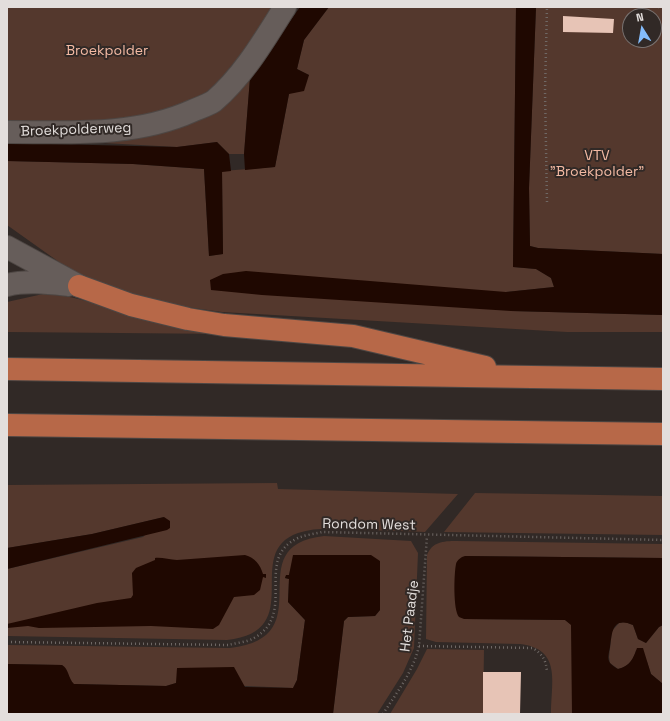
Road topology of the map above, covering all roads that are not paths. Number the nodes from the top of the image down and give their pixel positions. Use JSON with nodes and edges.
{"nodes":[{"id":1,"x":286,"y":7,"type":"edge"},
{"id":2,"x":7,"y":132,"type":"edge"},
{"id":3,"x":7,"y":246,"type":"edge"},
{"id":4,"x":9,"y":282,"type":"edge"},
{"id":5,"x":79,"y":286,"type":"junction"},
{"id":6,"x":7,"y":369,"type":"edge"},
{"id":7,"x":527,"y":376,"type":"junction"},
{"id":8,"x":663,"y":378,"type":"edge"},
{"id":9,"x":7,"y":425,"type":"edge"},
{"id":10,"x":663,"y":434,"type":"edge"}],
"edges":[{"from":1,"to":2,"type":"street","name":"Broekpolderweg"},
{"from":3,"to":5,"type":"street"},
{"from":4,"to":5,"type":"street"},
{"from":5,"to":7,"type":"highway"},
{"from":6,"to":7,"type":"highway"},
{"from":7,"to":8,"type":"highway"},
{"from":9,"to":10,"type":"highway"}]}
